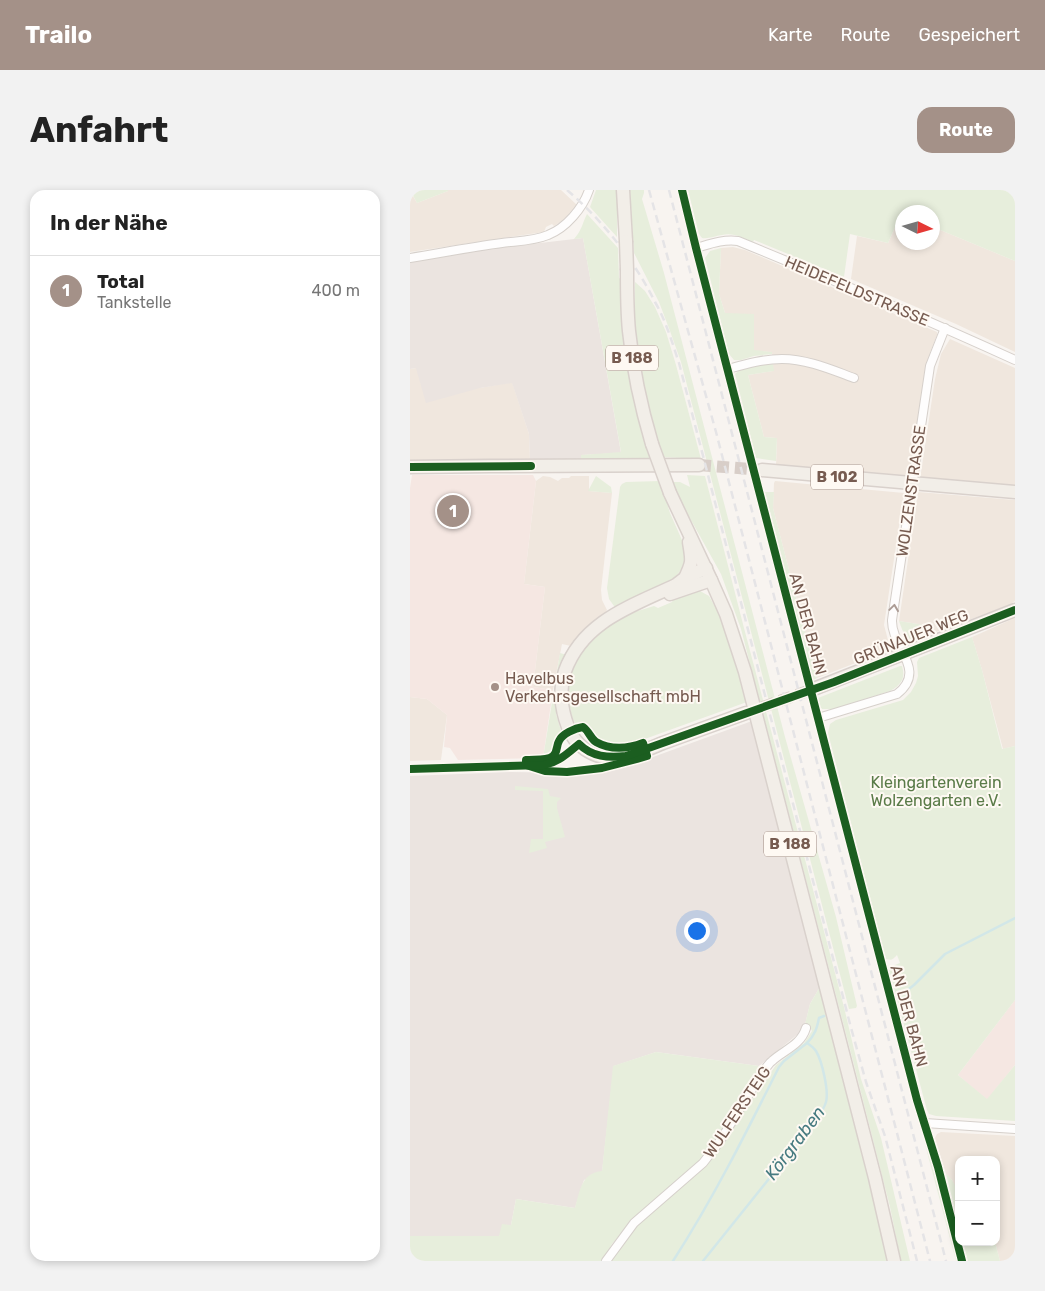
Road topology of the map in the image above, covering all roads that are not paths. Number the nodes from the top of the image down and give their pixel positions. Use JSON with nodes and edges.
{"nodes":[{"id":1,"x":589,"y":190,"type":"edge"},
{"id":2,"x":623,"y":190,"type":"edge"},
{"id":3,"x":682,"y":190,"type":"edge"},
{"id":4,"x":696,"y":248,"type":"junction"},
{"id":5,"x":410,"y":258,"type":"edge"},
{"id":6,"x":945,"y":328,"type":"junction"},
{"id":7,"x":1015,"y":360,"type":"edge"},
{"id":8,"x":728,"y":369,"type":"junction"},
{"id":9,"x":854,"y":378,"type":"dead end"},
{"id":10,"x":699,"y":465,"type":"tunnel mouth"},
{"id":11,"x":410,"y":467,"type":"edge"},
{"id":12,"x":762,"y":470,"type":"tunnel mouth"},
{"id":13,"x":912,"y":483,"type":"junction"},
{"id":14,"x":1015,"y":492,"type":"edge"},
{"id":15,"x":688,"y":532,"type":"junction"},
{"id":16,"x":709,"y":574,"type":"junction"},
{"id":17,"x":685,"y":578,"type":"junction"},
{"id":18,"x":625,"y":609,"type":"junction"},
{"id":19,"x":1015,"y":610,"type":"edge"},
{"id":20,"x":905,"y":654,"type":"junction"},
{"id":21,"x":816,"y":688,"type":"tunnel mouth"},
{"id":22,"x":746,"y":713,"type":"tunnel mouth"},
{"id":23,"x":818,"y":718,"type":"junction"},
{"id":24,"x":579,"y":744,"type":"junction"},
{"id":25,"x":410,"y":769,"type":"edge"},
{"id":26,"x":806,"y":1028,"type":"dead end"},
{"id":27,"x":925,"y":1123,"type":"junction"},
{"id":28,"x":1015,"y":1129,"type":"edge"},
{"id":29,"x":606,"y":1261,"type":"edge"},
{"id":30,"x":894,"y":1261,"type":"edge"},
{"id":31,"x":962,"y":1261,"type":"edge"}],
"edges":[{"from":1,"to":5,"type":"street"},
{"from":2,"to":15,"type":"main road","number":"B 188","bridge":true},
{"from":3,"to":4,"type":"street","name":"AN DER BAHN"},
{"from":4,"to":6,"type":"street","name":"HEIDEFELDSTRASSE"},
{"from":4,"to":8,"type":"street","name":"AN DER BAHN"},
{"from":6,"to":7,"type":"street","name":"HEIDEFELDSTRASSE"},
{"from":6,"to":13,"type":"street","name":"WOLZENSTRASSE"},
{"from":8,"to":9,"type":"street"},
{"from":8,"to":23,"type":"street","name":"AN DER BAHN"},
{"from":10,"to":11,"type":"main road"},
{"from":12,"to":13,"type":"main road","number":"B 102"},
{"from":13,"to":14,"type":"main road","number":"B 102"},
{"from":20,"to":13,"type":"street","name":"WOLZENSTRASSE","one_way":true},
{"from":15,"to":16,"type":"main road","number":"B 188"},
{"from":15,"to":17,"type":"main road"},
{"from":16,"to":17,"type":"main road"},
{"from":16,"to":18,"type":"main road"},
{"from":16,"to":30,"type":"main road","number":"B 188"},
{"from":17,"to":18,"type":"main road"},
{"from":18,"to":24,"type":"main road"},
{"from":19,"to":20,"type":"main road","name":"GRÜNAUER WEG"},
{"from":20,"to":21,"type":"main road","name":"GRÜNAUER WEG"},
{"from":20,"to":23,"type":"street","name":"GRÜNAUER WEG"},
{"from":22,"to":24,"type":"main road"},
{"from":23,"to":27,"type":"street","name":"AN DER BAHN"},
{"from":24,"to":25,"type":"street"},
{"from":26,"to":29,"type":"street","name":"WULFERSTEIG"},
{"from":27,"to":28,"type":"street"},
{"from":27,"to":31,"type":"street","name":"AN DER BAHN"}]}
